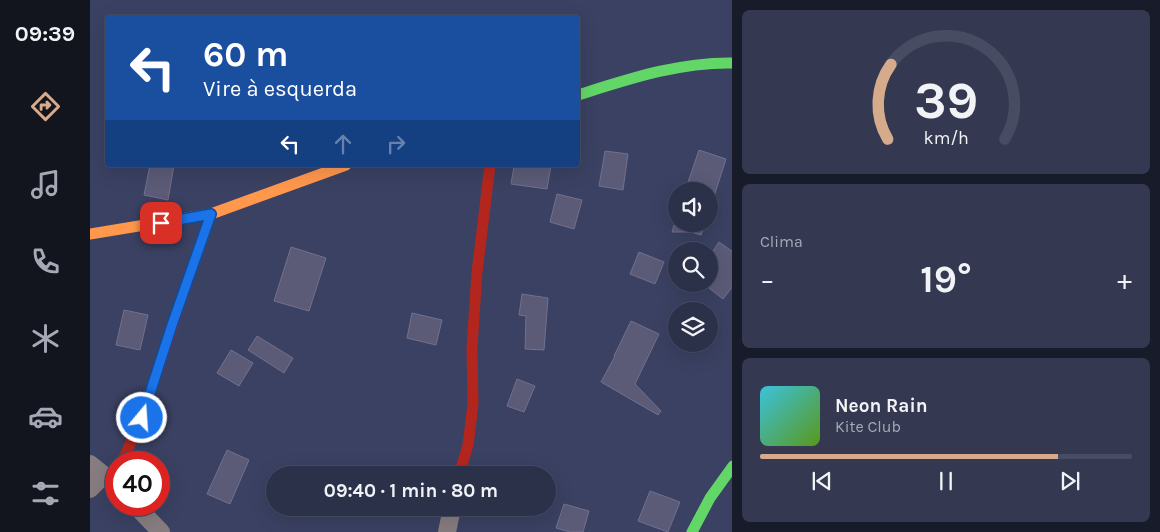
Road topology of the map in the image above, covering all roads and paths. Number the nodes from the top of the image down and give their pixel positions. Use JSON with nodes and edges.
{"nodes":[{"id":1,"x":732,"y":63,"type":"edge"},
{"id":2,"x":580,"y":94,"type":"edge"},
{"id":3,"x":340,"y":167,"type":"edge"},
{"id":4,"x":490,"y":167,"type":"edge"},
{"id":5,"x":211,"y":214,"type":"junction"},
{"id":6,"x":90,"y":234,"type":"edge"},
{"id":7,"x":127,"y":451,"type":"edge"},
{"id":8,"x":462,"y":466,"type":"edge"},
{"id":9,"x":732,"y":466,"type":"edge"},
{"id":10,"x":105,"y":478,"type":"edge"},
{"id":11,"x":90,"y":489,"type":"edge"},
{"id":12,"x":146,"y":516,"type":"edge"},
{"id":13,"x":451,"y":516,"type":"edge"},
{"id":14,"x":161,"y":532,"type":"edge"},
{"id":15,"x":448,"y":532,"type":"edge"},
{"id":16,"x":692,"y":532,"type":"edge"}],
"edges":[{"from":1,"to":2,"type":"street"},
{"from":3,"to":5,"type":"street"},
{"from":4,"to":8,"type":"street"},
{"from":5,"to":6,"type":"street"},
{"from":5,"to":7,"type":"street"},
{"from":9,"to":16,"type":"street"},
{"from":10,"to":11,"type":"street"},
{"from":12,"to":14,"type":"street"},
{"from":13,"to":15,"type":"street"}]}
